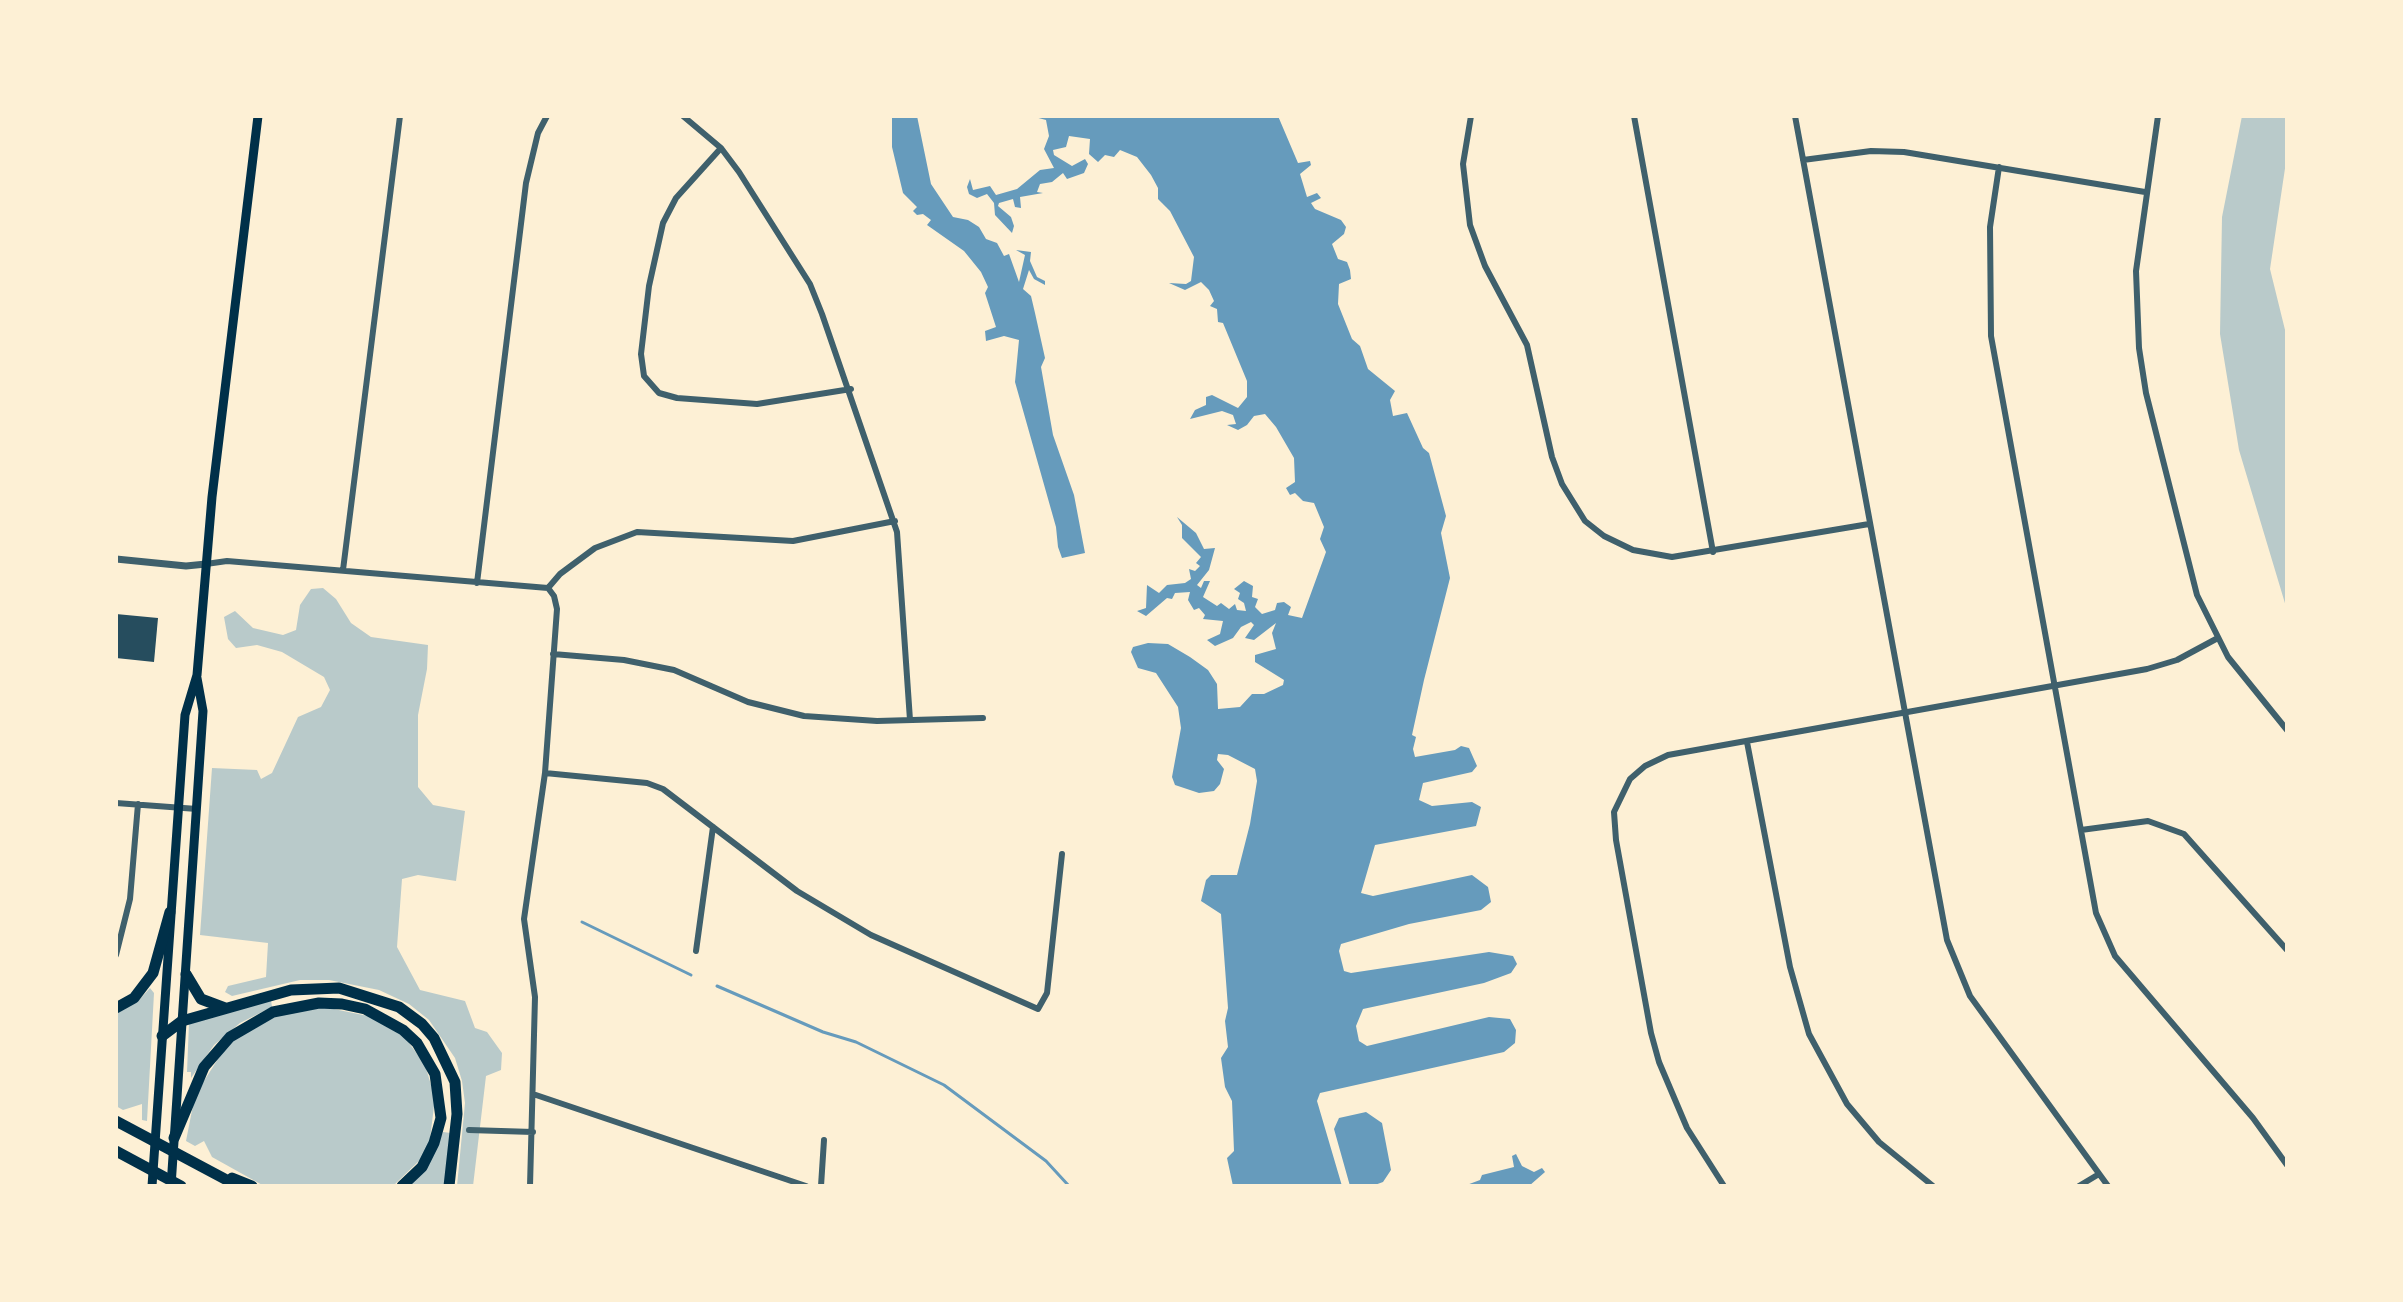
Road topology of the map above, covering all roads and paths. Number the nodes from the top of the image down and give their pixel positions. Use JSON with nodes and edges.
{"nodes":[{"id":1,"x":258,"y":116,"type":"edge"},
{"id":2,"x":400,"y":116,"type":"edge"},
{"id":3,"x":547,"y":116,"type":"edge"},
{"id":4,"x":683,"y":116,"type":"edge"},
{"id":5,"x":1471,"y":116,"type":"edge"},
{"id":6,"x":1634,"y":116,"type":"edge"},
{"id":7,"x":1795,"y":116,"type":"edge"},
{"id":8,"x":2158,"y":116,"type":"edge"},
{"id":9,"x":721,"y":148,"type":"junction"},
{"id":10,"x":1803,"y":160,"type":"junction"},
{"id":11,"x":1999,"y":167,"type":"junction"},
{"id":12,"x":2145,"y":192,"type":"junction"},
{"id":13,"x":851,"y":389,"type":"junction"},
{"id":14,"x":895,"y":521,"type":"junction"},
{"id":15,"x":1869,"y":524,"type":"junction"},
{"id":16,"x":1713,"y":552,"type":"junction"},
{"id":17,"x":116,"y":559,"type":"edge"},
{"id":18,"x":206,"y":564,"type":"junction"},
{"id":19,"x":343,"y":570,"type":"junction"},
{"id":20,"x":477,"y":583,"type":"junction"},
{"id":21,"x":548,"y":588,"type":"junction"},
{"id":22,"x":2216,"y":639,"type":"junction"},
{"id":23,"x":553,"y":654,"type":"junction"},
{"id":24,"x":197,"y":675,"type":"junction"},
{"id":25,"x":2054,"y":685,"type":"junction"},
{"id":26,"x":1904,"y":713,"type":"junction"},
{"id":27,"x":983,"y":718,"type":"dead end"},
{"id":28,"x":910,"y":720,"type":"junction"},
{"id":29,"x":2287,"y":730,"type":"edge"},
{"id":30,"x":1747,"y":742,"type":"junction"},
{"id":31,"x":545,"y":773,"type":"junction"},
{"id":32,"x":116,"y":803,"type":"edge"},
{"id":33,"x":138,"y":804,"type":"junction"},
{"id":34,"x":178,"y":807,"type":"junction"},
{"id":35,"x":197,"y":809,"type":"junction"},
{"id":36,"x":713,"y":827,"type":"junction"},
{"id":37,"x":2081,"y":830,"type":"junction"},
{"id":38,"x":1062,"y":854,"type":"dead end"},
{"id":39,"x":170,"y":912,"type":"junction"},
{"id":40,"x":2287,"y":950,"type":"edge"},
{"id":41,"x":696,"y":951,"type":"dead end"},
{"id":42,"x":116,"y":955,"type":"edge"},
{"id":43,"x":186,"y":974,"type":"junction"},
{"id":44,"x":116,"y":1008,"type":"edge"},
{"id":45,"x":225,"y":1008,"type":"junction"},
{"id":46,"x":182,"y":1021,"type":"junction"},
{"id":47,"x":162,"y":1036,"type":"junction"},
{"id":48,"x":533,"y":1094,"type":"junction"},
{"id":49,"x":116,"y":1121,"type":"edge"},
{"id":50,"x":469,"y":1130,"type":"dead end"},
{"id":51,"x":533,"y":1132,"type":"junction"},
{"id":52,"x":174,"y":1138,"type":"junction"},
{"id":53,"x":824,"y":1140,"type":"dead end"},
{"id":54,"x":116,"y":1151,"type":"edge"},
{"id":55,"x":2287,"y":1165,"type":"edge"},
{"id":56,"x":205,"y":1168,"type":"junction"},
{"id":57,"x":2099,"y":1174,"type":"junction"},
{"id":58,"x":152,"y":1186,"type":"edge"},
{"id":59,"x":171,"y":1186,"type":"edge"},
{"id":60,"x":181,"y":1186,"type":"edge"},
{"id":61,"x":238,"y":1186,"type":"edge"},
{"id":62,"x":252,"y":1186,"type":"edge"},
{"id":63,"x":402,"y":1186,"type":"edge"},
{"id":64,"x":449,"y":1186,"type":"edge"},
{"id":65,"x":530,"y":1186,"type":"edge"},
{"id":66,"x":806,"y":1186,"type":"edge"},
{"id":67,"x":821,"y":1186,"type":"edge"},
{"id":68,"x":1724,"y":1186,"type":"edge"},
{"id":69,"x":1933,"y":1186,"type":"edge"},
{"id":70,"x":2079,"y":1186,"type":"edge"},
{"id":71,"x":2108,"y":1186,"type":"edge"}],
"edges":[{"from":1,"to":18,"type":"main road"},
{"from":2,"to":19,"type":"street"},
{"from":3,"to":20,"type":"street"},
{"from":4,"to":9,"type":"street"},
{"from":5,"to":16,"type":"street"},
{"from":6,"to":16,"type":"street"},
{"from":7,"to":10,"type":"street"},
{"from":8,"to":12,"type":"street"},
{"from":9,"to":13,"type":"street"},
{"from":9,"to":13,"type":"street"},
{"from":10,"to":11,"type":"street"},
{"from":10,"to":15,"type":"street"},
{"from":11,"to":12,"type":"street"},
{"from":11,"to":25,"type":"street"},
{"from":12,"to":22,"type":"street"},
{"from":13,"to":14,"type":"street"},
{"from":14,"to":21,"type":"street"},
{"from":14,"to":28,"type":"street"},
{"from":15,"to":16,"type":"street"},
{"from":15,"to":26,"type":"street"},
{"from":17,"to":18,"type":"street"},
{"from":18,"to":19,"type":"street"},
{"from":18,"to":24,"type":"main road"},
{"from":19,"to":20,"type":"street"},
{"from":20,"to":21,"type":"street"},
{"from":21,"to":23,"type":"street"},
{"from":22,"to":25,"type":"street"},
{"from":22,"to":29,"type":"street"},
{"from":23,"to":28,"type":"street"},
{"from":23,"to":31,"type":"street"},
{"from":24,"to":34,"type":"main road"},
{"from":24,"to":35,"type":"main road"},
{"from":25,"to":26,"type":"street"},
{"from":25,"to":37,"type":"street"},
{"from":26,"to":30,"type":"street"},
{"from":26,"to":57,"type":"street"},
{"from":27,"to":28,"type":"street"},
{"from":30,"to":68,"type":"street"},
{"from":30,"to":69,"type":"street"},
{"from":31,"to":36,"type":"street"},
{"from":31,"to":48,"type":"street"},
{"from":32,"to":33,"type":"street"},
{"from":33,"to":34,"type":"street"},
{"from":33,"to":42,"type":"street"},
{"from":34,"to":35,"type":"street"},
{"from":34,"to":39,"type":"main road"},
{"from":35,"to":43,"type":"main road"},
{"from":36,"to":38,"type":"street"},
{"from":36,"to":41,"type":"street"},
{"from":37,"to":40,"type":"street"},
{"from":37,"to":55,"type":"street"},
{"from":39,"to":44,"type":"highway"},
{"from":39,"to":47,"type":"main road"},
{"from":43,"to":45,"type":"highway"},
{"from":43,"to":46,"type":"main road"},
{"from":45,"to":46,"type":"highway"},
{"from":45,"to":64,"type":"highway"},
{"from":46,"to":47,"type":"highway"},
{"from":46,"to":52,"type":"main road"},
{"from":47,"to":58,"type":"main road"},
{"from":48,"to":51,"type":"street"},
{"from":48,"to":66,"type":"street"},
{"from":49,"to":56,"type":"highway"},
{"from":50,"to":51,"type":"street"},
{"from":51,"to":65,"type":"street"},
{"from":52,"to":59,"type":"main road"},
{"from":52,"to":63,"type":"highway"},
{"from":53,"to":67,"type":"street"},
{"from":54,"to":60,"type":"highway"},
{"from":56,"to":61,"type":"highway"},
{"from":56,"to":62,"type":"highway"},
{"from":57,"to":70,"type":"street"},
{"from":57,"to":71,"type":"street"}]}
